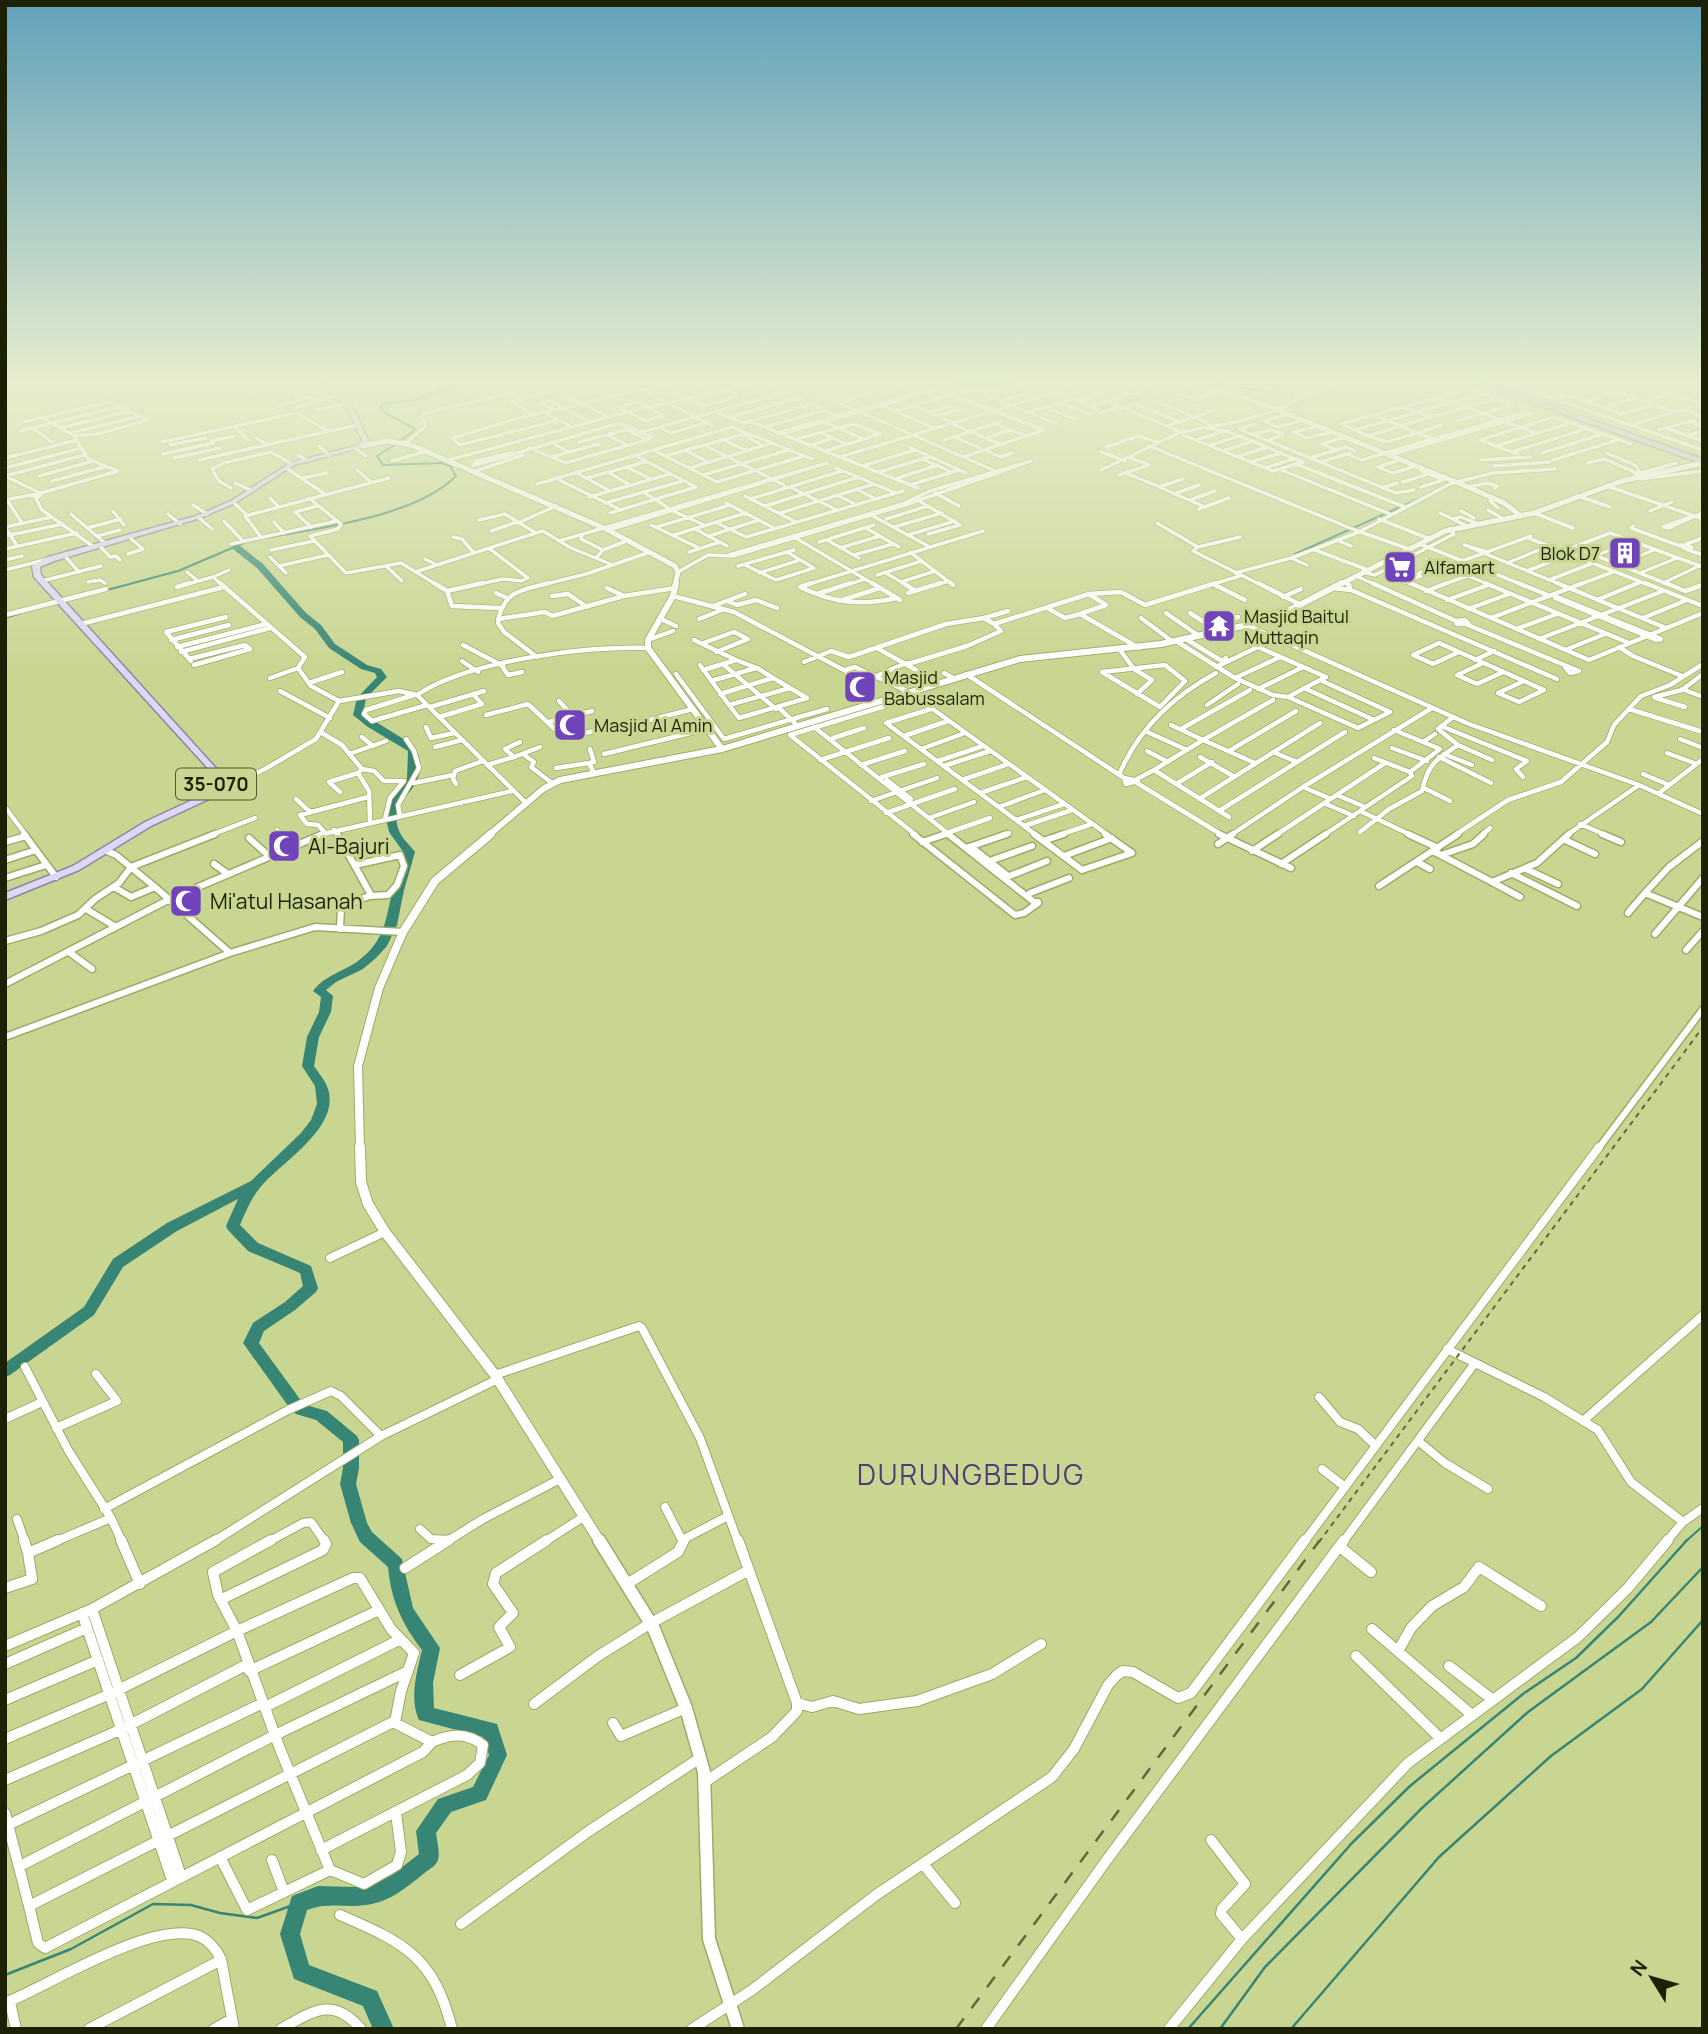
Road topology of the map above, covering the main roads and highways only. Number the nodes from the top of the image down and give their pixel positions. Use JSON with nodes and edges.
{"nodes":[{"id":1,"x":269,"y":479,"type":"edge"},
{"id":2,"x":5,"y":897,"type":"edge"}],
"edges":[{"from":1,"to":2,"type":"main road","number":"35-070"}]}
